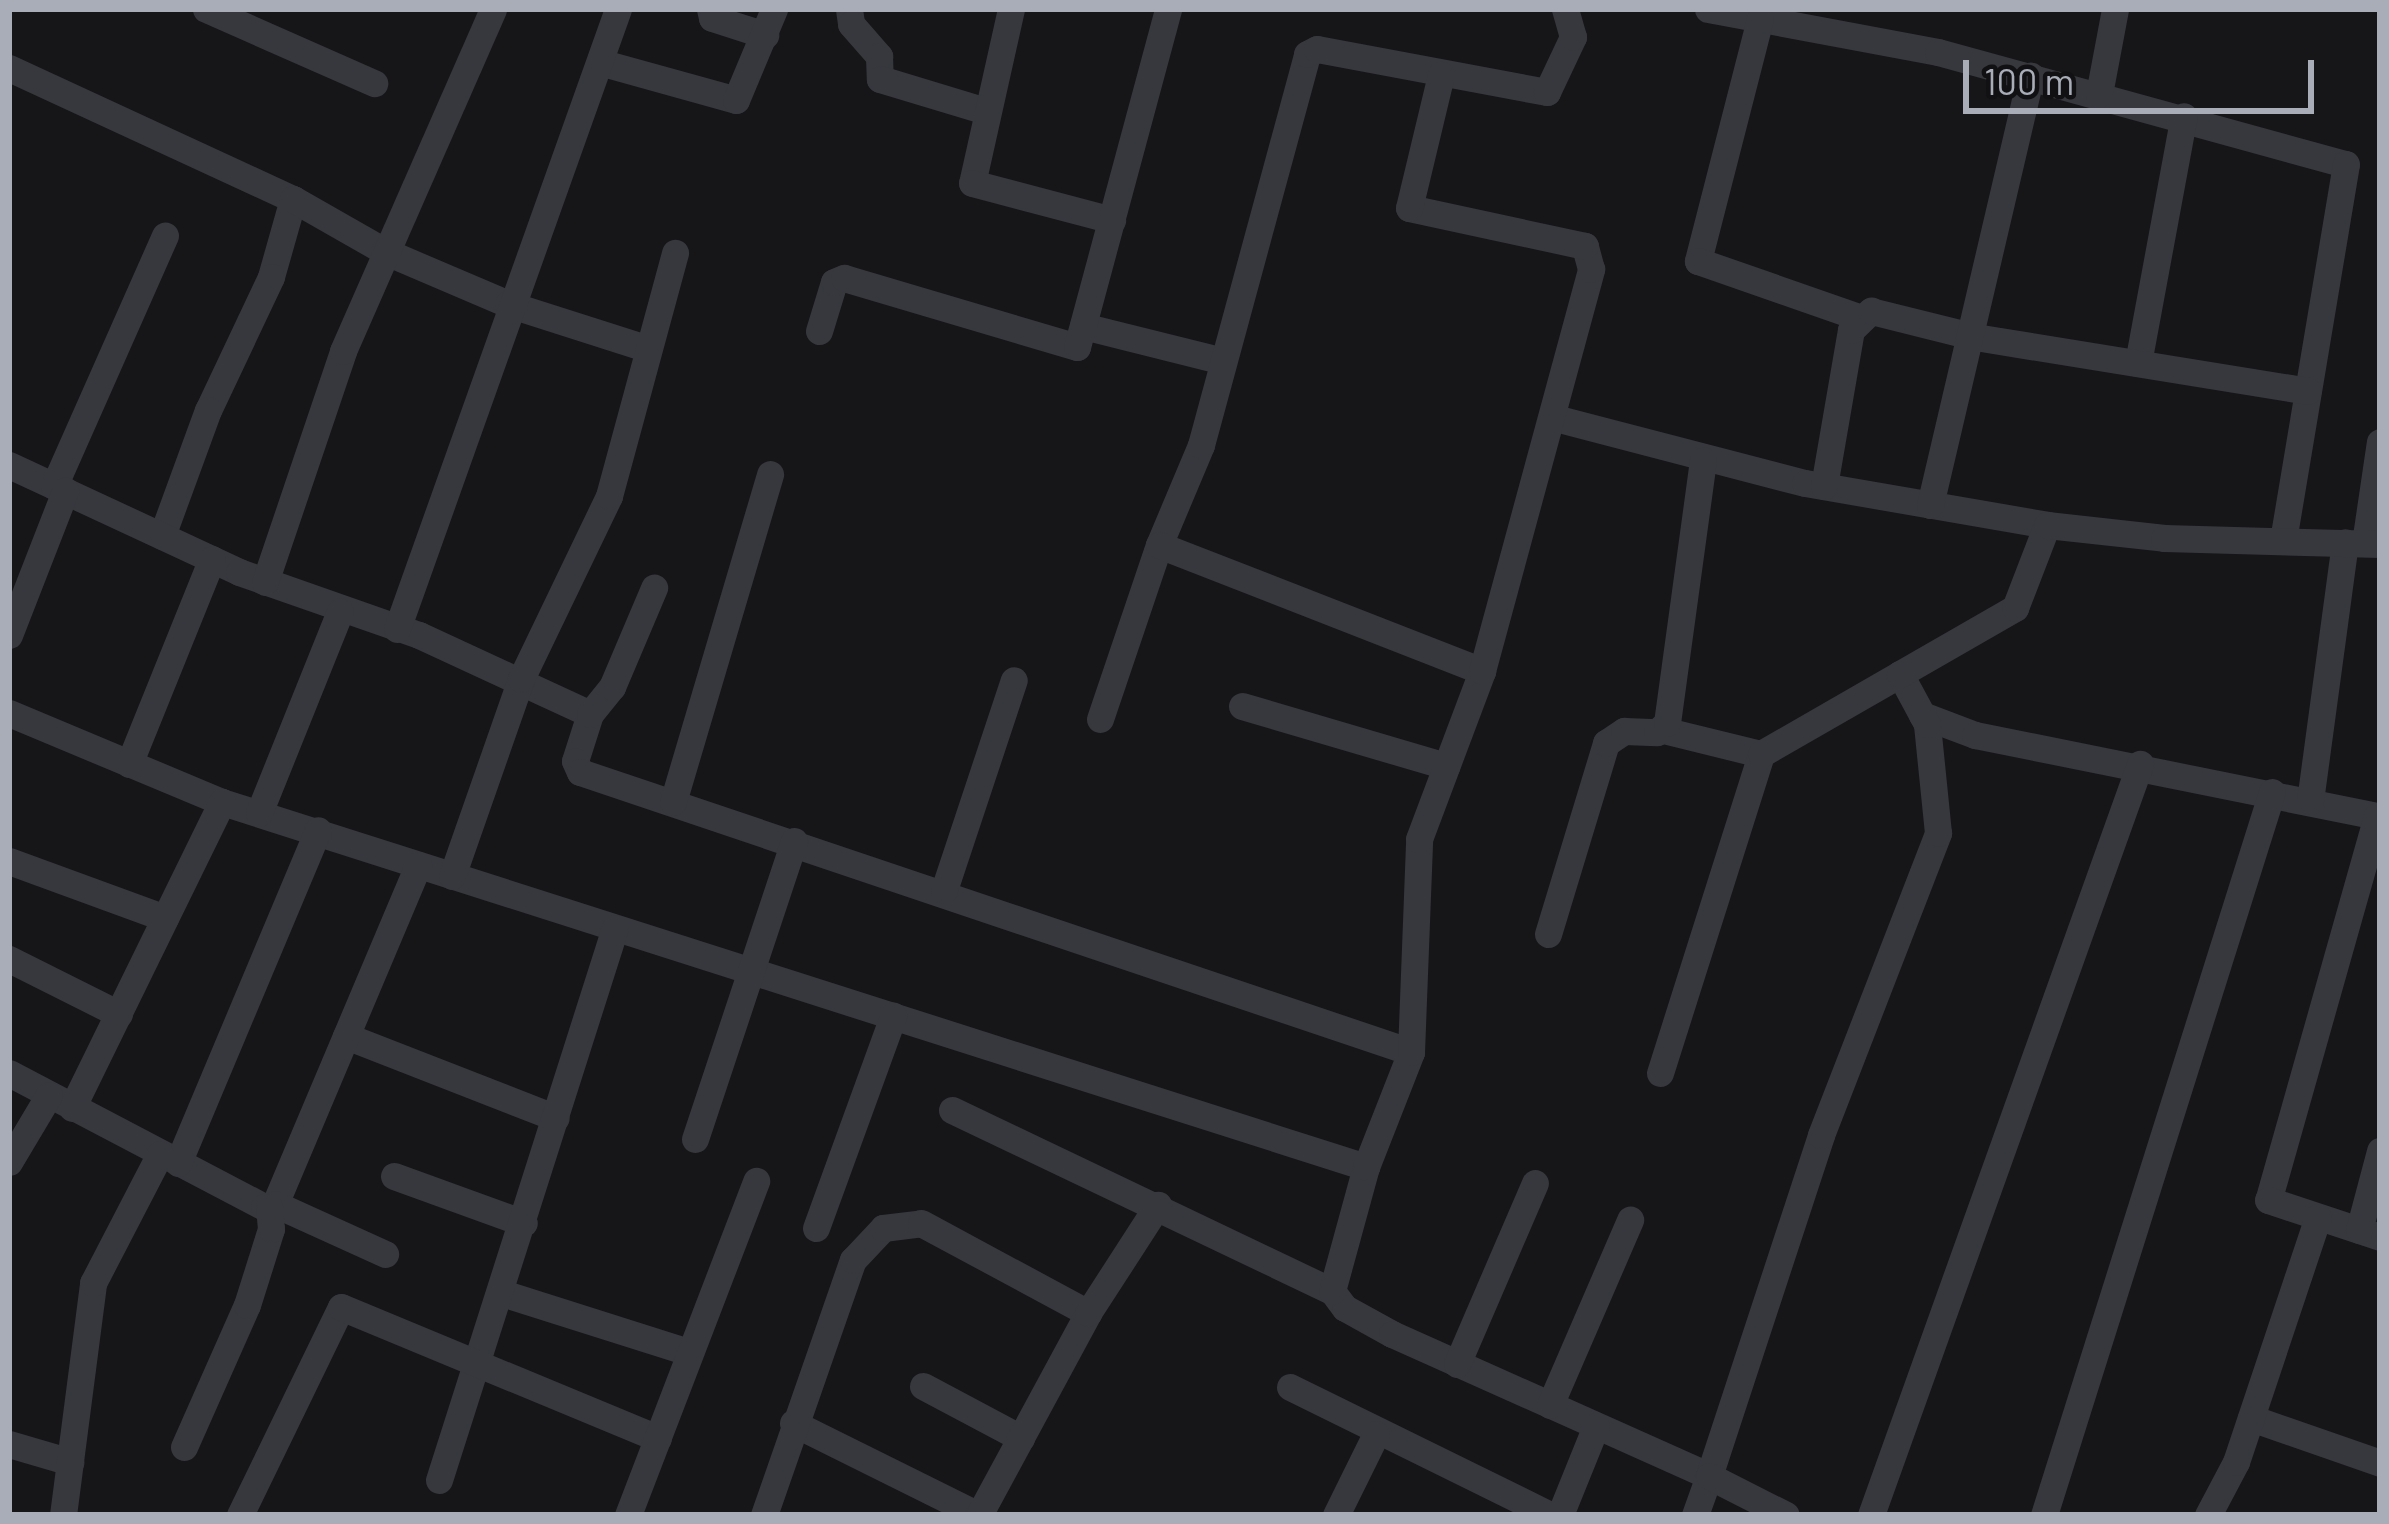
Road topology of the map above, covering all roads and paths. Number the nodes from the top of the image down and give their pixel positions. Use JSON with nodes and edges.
{"nodes":[{"id":1,"x":206,"y":9,"type":"edge"},
{"id":2,"x":493,"y":9,"type":"edge"},
{"id":3,"x":618,"y":9,"type":"edge"},
{"id":4,"x":710,"y":9,"type":"edge"},
{"id":5,"x":848,"y":9,"type":"edge"},
{"id":6,"x":1012,"y":9,"type":"edge"},
{"id":7,"x":1168,"y":9,"type":"edge"},
{"id":8,"x":1565,"y":9,"type":"edge"},
{"id":9,"x":1708,"y":9,"type":"edge"},
{"id":10,"x":2115,"y":9,"type":"edge"},
{"id":11,"x":1760,"y":19,"type":"junction"},
{"id":12,"x":770,"y":22,"type":"edge"},
{"id":13,"x":603,"y":63,"type":"junction"},
{"id":14,"x":9,"y":68,"type":"edge"},
{"id":15,"x":1441,"y":75,"type":"junction"},
{"id":16,"x":2031,"y":76,"type":"junction"},
{"id":17,"x":374,"y":83,"type":"dead end"},
{"id":18,"x":2099,"y":94,"type":"junction"},
{"id":19,"x":986,"y":111,"type":"junction"},
{"id":20,"x":2184,"y":116,"type":"junction"},
{"id":21,"x":293,"y":199,"type":"junction"},
{"id":22,"x":1112,"y":220,"type":"junction"},
{"id":23,"x":164,"y":236,"type":"dead end"},
{"id":24,"x":384,"y":251,"type":"junction"},
{"id":25,"x":675,"y":253,"type":"dead end"},
{"id":26,"x":508,"y":304,"type":"junction"},
{"id":27,"x":1859,"y":317,"type":"junction"},
{"id":28,"x":1084,"y":326,"type":"junction"},
{"id":29,"x":819,"y":332,"type":"dead end"},
{"id":30,"x":1975,"y":337,"type":"junction"},
{"id":31,"x":646,"y":348,"type":"junction"},
{"id":32,"x":1223,"y":361,"type":"junction"},
{"id":33,"x":2138,"y":364,"type":"junction"},
{"id":34,"x":2308,"y":392,"type":"junction"},
{"id":35,"x":1556,"y":418,"type":"junction"},
{"id":36,"x":2380,"y":442,"type":"edge"},
{"id":37,"x":1703,"y":460,"type":"junction"},
{"id":38,"x":9,"y":465,"type":"edge"},
{"id":39,"x":770,"y":474,"type":"dead end"},
{"id":40,"x":1824,"y":486,"type":"junction"},
{"id":41,"x":59,"y":488,"type":"junction"},
{"id":42,"x":1930,"y":505,"type":"junction"},
{"id":43,"x":2048,"y":525,"type":"junction"},
{"id":44,"x":162,"y":536,"type":"junction"},
{"id":45,"x":2283,"y":539,"type":"junction"},
{"id":46,"x":2363,"y":543,"type":"edge"},
{"id":47,"x":1159,"y":545,"type":"junction"},
{"id":48,"x":212,"y":559,"type":"junction"},
{"id":49,"x":265,"y":581,"type":"junction"},
{"id":50,"x":654,"y":588,"type":"dead end"},
{"id":51,"x":340,"y":612,"type":"junction"},
{"id":52,"x":397,"y":629,"type":"junction"},
{"id":53,"x":9,"y":635,"type":"edge"},
{"id":54,"x":1482,"y":671,"type":"junction"},
{"id":55,"x":1900,"y":674,"type":"junction"},
{"id":56,"x":521,"y":679,"type":"junction"},
{"id":57,"x":1014,"y":680,"type":"dead end"},
{"id":58,"x":1242,"y":706,"type":"dead end"},
{"id":59,"x":9,"y":713,"type":"edge"},
{"id":60,"x":590,"y":714,"type":"junction"},
{"id":61,"x":1922,"y":715,"type":"junction"},
{"id":62,"x":1100,"y":718,"type":"dead end"},
{"id":63,"x":1664,"y":730,"type":"junction"},
{"id":64,"x":1761,"y":754,"type":"junction"},
{"id":65,"x":129,"y":764,"type":"junction"},
{"id":66,"x":2140,"y":764,"type":"junction"},
{"id":67,"x":1446,"y":766,"type":"junction"},
{"id":68,"x":2272,"y":792,"type":"junction"},
{"id":69,"x":2310,"y":801,"type":"junction"},
{"id":70,"x":222,"y":802,"type":"junction"},
{"id":71,"x":673,"y":802,"type":"junction"},
{"id":72,"x":259,"y":813,"type":"junction"},
{"id":73,"x":2378,"y":817,"type":"edge"},
{"id":74,"x":318,"y":830,"type":"junction"},
{"id":75,"x":794,"y":841,"type":"junction"},
{"id":76,"x":9,"y":860,"type":"edge"},
{"id":77,"x":418,"y":865,"type":"junction"},
{"id":78,"x":452,"y":876,"type":"junction"},
{"id":79,"x":944,"y":890,"type":"junction"},
{"id":80,"x":165,"y":918,"type":"junction"},
{"id":81,"x":615,"y":928,"type":"junction"},
{"id":82,"x":1549,"y":934,"type":"dead end"},
{"id":83,"x":9,"y":958,"type":"edge"},
{"id":84,"x":753,"y":971,"type":"junction"},
{"id":85,"x":119,"y":1014,"type":"junction"},
{"id":86,"x":892,"y":1016,"type":"junction"},
{"id":87,"x":346,"y":1036,"type":"junction"},
{"id":88,"x":1411,"y":1052,"type":"junction"},
{"id":89,"x":9,"y":1072,"type":"edge"},
{"id":90,"x":1660,"y":1073,"type":"dead end"},
{"id":91,"x":60,"y":1102,"type":"junction"},
{"id":92,"x":952,"y":1110,"type":"dead end"},
{"id":93,"x":556,"y":1118,"type":"junction"},
{"id":94,"x":695,"y":1139,"type":"dead end"},
{"id":95,"x":2380,"y":1150,"type":"edge"},
{"id":96,"x":169,"y":1158,"type":"junction"},
{"id":97,"x":9,"y":1162,"type":"edge"},
{"id":98,"x":1366,"y":1167,"type":"junction"},
{"id":99,"x":394,"y":1176,"type":"dead end"},
{"id":100,"x":756,"y":1181,"type":"dead end"},
{"id":101,"x":1535,"y":1183,"type":"dead end"},
{"id":102,"x":1158,"y":1205,"type":"junction"},
{"id":103,"x":272,"y":1206,"type":"junction"},
{"id":104,"x":2318,"y":1217,"type":"junction"},
{"id":105,"x":1630,"y":1220,"type":"dead end"},
{"id":106,"x":524,"y":1223,"type":"junction"},
{"id":107,"x":816,"y":1228,"type":"dead end"},
{"id":108,"x":2370,"y":1234,"type":"edge"},
{"id":109,"x":385,"y":1253,"type":"dead end"},
{"id":110,"x":1332,"y":1291,"type":"junction"},
{"id":111,"x":502,"y":1293,"type":"junction"},
{"id":112,"x":1088,"y":1313,"type":"junction"},
{"id":113,"x":688,"y":1352,"type":"junction"},
{"id":114,"x":1457,"y":1364,"type":"junction"},
{"id":115,"x":477,"y":1366,"type":"junction"},
{"id":116,"x":922,"y":1386,"type":"dead end"},
{"id":117,"x":1290,"y":1388,"type":"dead end"},
{"id":118,"x":1550,"y":1405,"type":"junction"},
{"id":119,"x":2251,"y":1418,"type":"junction"},
{"id":120,"x":793,"y":1423,"type":"junction"},
{"id":121,"x":1596,"y":1426,"type":"junction"},
{"id":122,"x":1376,"y":1434,"type":"junction"},
{"id":123,"x":658,"y":1438,"type":"junction"},
{"id":124,"x":1021,"y":1438,"type":"junction"},
{"id":125,"x":9,"y":1444,"type":"edge"},
{"id":126,"x":184,"y":1447,"type":"dead end"},
{"id":127,"x":70,"y":1462,"type":"junction"},
{"id":128,"x":2380,"y":1463,"type":"edge"},
{"id":129,"x":1709,"y":1476,"type":"junction"},
{"id":130,"x":439,"y":1480,"type":"dead end"},
{"id":131,"x":63,"y":1515,"type":"edge"},
{"id":132,"x":240,"y":1515,"type":"edge"},
{"id":133,"x":628,"y":1515,"type":"edge"},
{"id":134,"x":764,"y":1515,"type":"edge"},
{"id":135,"x":979,"y":1515,"type":"edge"},
{"id":136,"x":1336,"y":1515,"type":"edge"},
{"id":137,"x":1550,"y":1515,"type":"edge"},
{"id":138,"x":1560,"y":1515,"type":"edge"},
{"id":139,"x":1695,"y":1515,"type":"edge"},
{"id":140,"x":1786,"y":1515,"type":"edge"},
{"id":141,"x":1871,"y":1515,"type":"edge"},
{"id":142,"x":2044,"y":1515,"type":"edge"},
{"id":143,"x":2207,"y":1515,"type":"edge"}],
"edges":[{"from":1,"to":17,"type":"street"},
{"from":2,"to":24,"type":"street"},
{"from":3,"to":13,"type":"street"},
{"from":4,"to":12,"type":"street"},
{"from":5,"to":19,"type":"street"},
{"from":6,"to":19,"type":"street"},
{"from":7,"to":22,"type":"street"},
{"from":8,"to":15,"type":"street"},
{"from":9,"to":11,"type":"street"},
{"from":10,"to":18,"type":"street"},
{"from":11,"to":16,"type":"street"},
{"from":11,"to":27,"type":"street"},
{"from":12,"to":13,"type":"street"},
{"from":13,"to":26,"type":"street"},
{"from":14,"to":21,"type":"street"},
{"from":15,"to":32,"type":"street"},
{"from":15,"to":35,"type":"street"},
{"from":16,"to":18,"type":"street"},
{"from":16,"to":30,"type":"street"},
{"from":18,"to":20,"type":"street"},
{"from":19,"to":22,"type":"street"},
{"from":20,"to":33,"type":"street"},
{"from":20,"to":34,"type":"street"},
{"from":21,"to":24,"type":"street"},
{"from":21,"to":44,"type":"street"},
{"from":22,"to":28,"type":"street"},
{"from":23,"to":41,"type":"street"},
{"from":24,"to":26,"type":"street"},
{"from":24,"to":49,"type":"street"},
{"from":25,"to":31,"type":"street"},
{"from":26,"to":31,"type":"street"},
{"from":26,"to":52,"type":"street"},
{"from":27,"to":30,"type":"street"},
{"from":27,"to":40,"type":"street"},
{"from":28,"to":29,"type":"street"},
{"from":28,"to":32,"type":"street"},
{"from":30,"to":33,"type":"street"},
{"from":30,"to":42,"type":"street"},
{"from":31,"to":56,"type":"street"},
{"from":32,"to":47,"type":"street"},
{"from":33,"to":34,"type":"street"},
{"from":34,"to":45,"type":"street"},
{"from":35,"to":37,"type":"street"},
{"from":35,"to":54,"type":"street"},
{"from":36,"to":46,"type":"street"},
{"from":37,"to":40,"type":"street"},
{"from":37,"to":63,"type":"street"},
{"from":38,"to":41,"type":"street"},
{"from":39,"to":71,"type":"street"},
{"from":40,"to":42,"type":"street"},
{"from":41,"to":44,"type":"street"},
{"from":41,"to":53,"type":"street"},
{"from":42,"to":43,"type":"street"},
{"from":43,"to":45,"type":"street"},
{"from":43,"to":55,"type":"street"},
{"from":44,"to":48,"type":"street"},
{"from":45,"to":46,"type":"street"},
{"from":46,"to":69,"type":"street"},
{"from":47,"to":54,"type":"street"},
{"from":47,"to":62,"type":"street"},
{"from":48,"to":49,"type":"street"},
{"from":48,"to":65,"type":"street"},
{"from":49,"to":51,"type":"street"},
{"from":50,"to":60,"type":"street"},
{"from":51,"to":52,"type":"street"},
{"from":51,"to":72,"type":"street"},
{"from":52,"to":56,"type":"street"},
{"from":54,"to":67,"type":"street"},
{"from":55,"to":61,"type":"street"},
{"from":55,"to":64,"type":"street"},
{"from":56,"to":60,"type":"street"},
{"from":56,"to":78,"type":"street"},
{"from":57,"to":79,"type":"street"},
{"from":58,"to":67,"type":"street"},
{"from":59,"to":65,"type":"street"},
{"from":60,"to":71,"type":"street"},
{"from":61,"to":66,"type":"street"},
{"from":61,"to":129,"type":"street"},
{"from":63,"to":64,"type":"street"},
{"from":63,"to":82,"type":"street"},
{"from":64,"to":90,"type":"street"},
{"from":65,"to":70,"type":"street"},
{"from":66,"to":68,"type":"street"},
{"from":66,"to":141,"type":"street"},
{"from":67,"to":88,"type":"street"},
{"from":68,"to":69,"type":"street"},
{"from":68,"to":142,"type":"street"},
{"from":69,"to":73,"type":"street"},
{"from":70,"to":72,"type":"street"},
{"from":70,"to":80,"type":"street"},
{"from":71,"to":75,"type":"street"},
{"from":72,"to":74,"type":"street"},
{"from":73,"to":104,"type":"street"},
{"from":74,"to":77,"type":"street"},
{"from":74,"to":96,"type":"street"},
{"from":75,"to":79,"type":"street"},
{"from":75,"to":84,"type":"street"},
{"from":76,"to":80,"type":"street"},
{"from":77,"to":78,"type":"street"},
{"from":77,"to":87,"type":"street"},
{"from":78,"to":81,"type":"street"},
{"from":79,"to":88,"type":"street"},
{"from":80,"to":85,"type":"street"},
{"from":81,"to":84,"type":"street"},
{"from":81,"to":93,"type":"street"},
{"from":83,"to":85,"type":"street"},
{"from":84,"to":86,"type":"street"},
{"from":84,"to":94,"type":"street"},
{"from":85,"to":91,"type":"street"},
{"from":86,"to":98,"type":"street"},
{"from":86,"to":107,"type":"street"},
{"from":87,"to":93,"type":"street"},
{"from":87,"to":103,"type":"street"},
{"from":88,"to":98,"type":"street"},
{"from":89,"to":91,"type":"street"},
{"from":91,"to":96,"type":"street"},
{"from":91,"to":97,"type":"street"},
{"from":92,"to":102,"type":"street"},
{"from":93,"to":106,"type":"street"},
{"from":95,"to":108,"type":"street"},
{"from":96,"to":103,"type":"street"},
{"from":96,"to":127,"type":"street"},
{"from":98,"to":110,"type":"street"},
{"from":99,"to":106,"type":"street"},
{"from":100,"to":113,"type":"street"},
{"from":101,"to":114,"type":"street"},
{"from":102,"to":110,"type":"street"},
{"from":102,"to":112,"type":"street"},
{"from":103,"to":109,"type":"street"},
{"from":103,"to":126,"type":"street"},
{"from":104,"to":108,"type":"street"},
{"from":104,"to":119,"type":"street"},
{"from":105,"to":118,"type":"street"},
{"from":106,"to":111,"type":"street"},
{"from":110,"to":114,"type":"street"},
{"from":111,"to":113,"type":"street"},
{"from":111,"to":115,"type":"street"},
{"from":112,"to":120,"type":"street"},
{"from":112,"to":124,"type":"street"},
{"from":113,"to":123,"type":"street"},
{"from":114,"to":118,"type":"street"},
{"from":115,"to":123,"type":"street"},
{"from":115,"to":130,"type":"street"},
{"from":115,"to":132,"type":"street"},
{"from":116,"to":124,"type":"street"},
{"from":117,"to":122,"type":"street"},
{"from":118,"to":121,"type":"street"},
{"from":119,"to":128,"type":"street"},
{"from":119,"to":143,"type":"street"},
{"from":120,"to":134,"type":"street"},
{"from":120,"to":135,"type":"street"},
{"from":121,"to":129,"type":"street"},
{"from":121,"to":138,"type":"street"},
{"from":122,"to":136,"type":"street"},
{"from":122,"to":137,"type":"street"},
{"from":123,"to":133,"type":"street"},
{"from":124,"to":135,"type":"street"},
{"from":125,"to":127,"type":"street"},
{"from":127,"to":131,"type":"street"},
{"from":129,"to":139,"type":"street"},
{"from":129,"to":140,"type":"street"}]}
